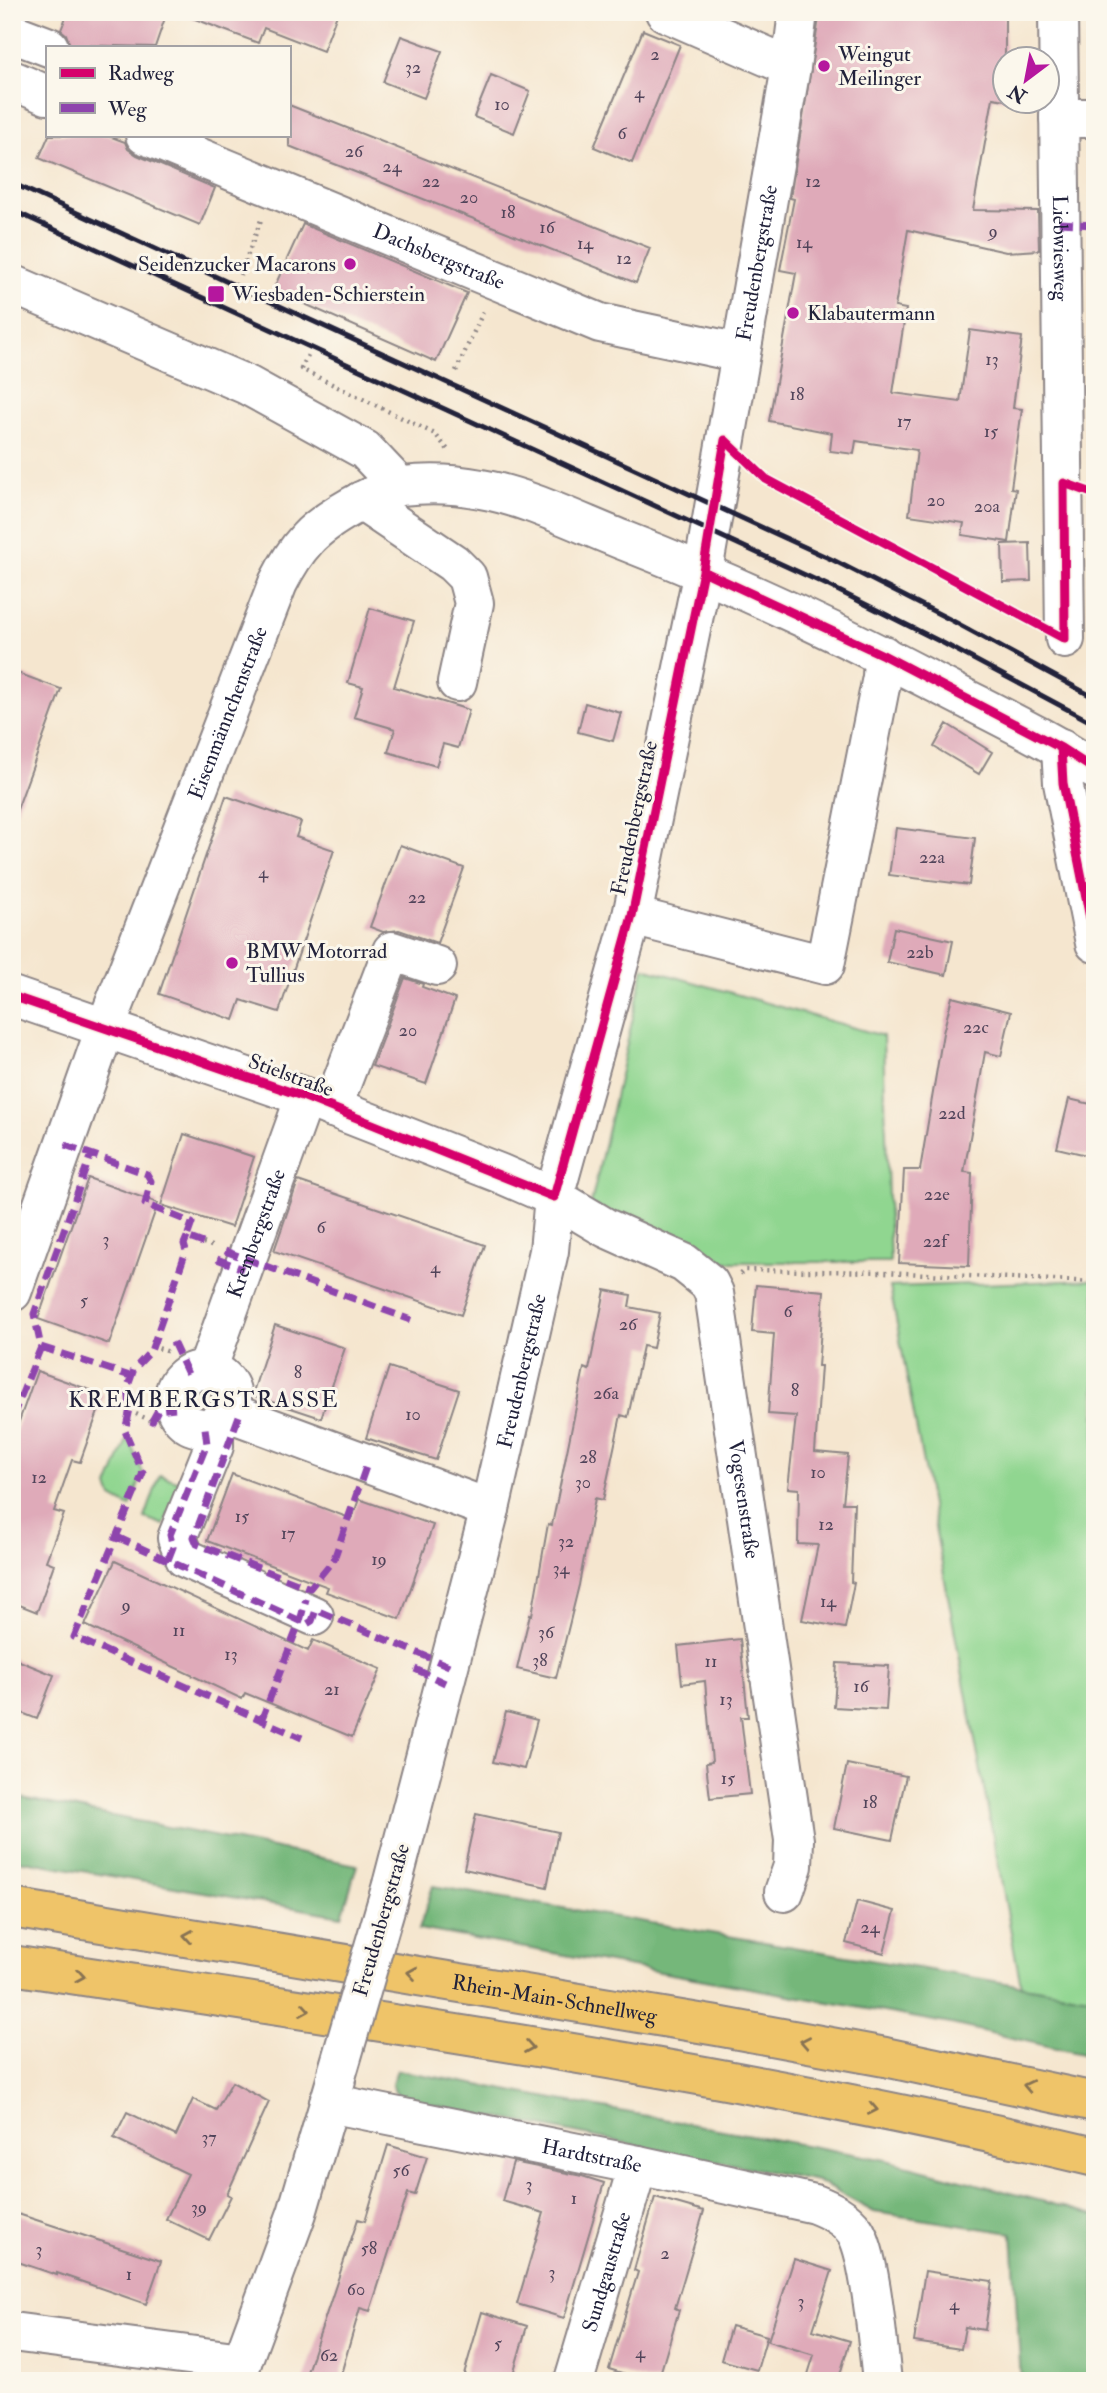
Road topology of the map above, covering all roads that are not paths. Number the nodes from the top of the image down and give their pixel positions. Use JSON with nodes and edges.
{"nodes":[{"id":1,"x":666,"y":12,"type":"edge"},
{"id":2,"x":798,"y":12,"type":"edge"},
{"id":3,"x":1058,"y":12,"type":"edge"},
{"id":4,"x":12,"y":33,"type":"edge"},
{"id":5,"x":46,"y":46,"type":"edge"},
{"id":6,"x":791,"y":67,"type":"junction"},
{"id":7,"x":12,"y":80,"type":"edge"},
{"id":8,"x":46,"y":95,"type":"edge"},
{"id":9,"x":1077,"y":118,"type":"edge"},
{"id":10,"x":147,"y":136,"type":"edge"},
{"id":11,"x":12,"y":284,"type":"edge"},
{"id":12,"x":740,"y":353,"type":"junction"},
{"id":13,"x":399,"y":486,"type":"junction"},
{"id":14,"x":1079,"y":489,"type":"edge"},
{"id":15,"x":361,"y":501,"type":"junction"},
{"id":16,"x":703,"y":571,"type":"junction"},
{"id":17,"x":1065,"y":639,"type":"road end"},
{"id":18,"x":883,"y":656,"type":"junction"},
{"id":19,"x":457,"y":682,"type":"dead end"},
{"id":20,"x":1061,"y":748,"type":"junction"},
{"id":21,"x":1095,"y":770,"type":"edge"},
{"id":22,"x":632,"y":916,"type":"junction"},
{"id":23,"x":1095,"y":943,"type":"edge"},
{"id":24,"x":437,"y":966,"type":"dead end"},
{"id":25,"x":12,"y":996,"type":"edge"},
{"id":26,"x":105,"y":1030,"type":"junction"},
{"id":27,"x":319,"y":1102,"type":"junction"},
{"id":28,"x":554,"y":1197,"type":"junction"},
{"id":29,"x":12,"y":1292,"type":"edge"},
{"id":30,"x":207,"y":1370,"type":"junction"},
{"id":31,"x":221,"y":1418,"type":"junction"},
{"id":32,"x":490,"y":1509,"type":"junction"},
{"id":33,"x":314,"y":1616,"type":"dead end"},
{"id":34,"x":784,"y":1892,"type":"dead end"},
{"id":35,"x":12,"y":1908,"type":"edge"},
{"id":36,"x":12,"y":1965,"type":"edge"},
{"id":37,"x":333,"y":2090,"type":"junction"},
{"id":38,"x":1095,"y":2102,"type":"edge"},
{"id":39,"x":1095,"y":2157,"type":"edge"},
{"id":40,"x":638,"y":2165,"type":"junction"},
{"id":41,"x":12,"y":2332,"type":"edge"},
{"id":42,"x":238,"y":2371,"type":"edge"},
{"id":43,"x":574,"y":2381,"type":"edge"},
{"id":44,"x":881,"y":2381,"type":"edge"}],
"edges":[{"from":1,"to":6,"type":"street"},
{"from":2,"to":6,"type":"street","name":"Freudenbergstraße"},
{"from":3,"to":9,"type":"street","name":"Liebwiesweg"},
{"from":4,"to":5,"type":"street"},
{"from":6,"to":12,"type":"street","name":"Freudenbergstraße"},
{"from":7,"to":8,"type":"street"},
{"from":9,"to":14,"type":"street","name":"Liebwiesweg"},
{"from":10,"to":12,"type":"street","name":"Dachsbergstraße"},
{"from":11,"to":13,"type":"street"},
{"from":12,"to":16,"type":"street","name":"Freudenbergstraße"},
{"from":13,"to":15,"type":"street","name":"Eisenmännchenstraße"},
{"from":13,"to":16,"type":"street","name":"Eisenmännchenstraße"},
{"from":14,"to":17,"type":"street","name":"Liebwiesweg"},
{"from":15,"to":19,"type":"street"},
{"from":15,"to":26,"type":"street","name":"Eisenmännchenstraße"},
{"from":16,"to":18,"type":"street","name":"Eisenmännchenstraße"},
{"from":16,"to":22,"type":"street","name":"Freudenbergstraße"},
{"from":18,"to":20,"type":"street","name":"Eisenmännchenstraße"},
{"from":18,"to":22,"type":"street"},
{"from":20,"to":21,"type":"street","name":"Eisenmännchenstraße"},
{"from":20,"to":23,"type":"street"},
{"from":22,"to":28,"type":"street","name":"Freudenbergstraße"},
{"from":24,"to":27,"type":"street","name":"Krembergstraße"},
{"from":25,"to":26,"type":"street","name":"Stielstraße"},
{"from":26,"to":27,"type":"street","name":"Stielstraße"},
{"from":26,"to":29,"type":"street","name":"Eisenmännchenstraße"},
{"from":27,"to":28,"type":"street","name":"Stielstraße"},
{"from":27,"to":30,"type":"street","name":"Krembergstraße"},
{"from":28,"to":32,"type":"street","name":"Freudenbergstraße"},
{"from":28,"to":34,"type":"street","name":"Vogesenstraße"},
{"from":30,"to":31,"type":"street"},
{"from":30,"to":31,"type":"street"},
{"from":31,"to":32,"type":"street"},
{"from":31,"to":33,"type":"street"},
{"from":32,"to":37,"type":"street","name":"Freudenbergstraße","bridge":true},
{"from":38,"to":35,"type":"highway","name":"Rhein-Main-Schnellweg","one_way":true},
{"from":36,"to":39,"type":"highway","one_way":true},
{"from":37,"to":40,"type":"street","name":"Hardtstraße"},
{"from":37,"to":42,"type":"street","name":"Freudenbergstraße"},
{"from":40,"to":43,"type":"street","name":"Sundgaustraße"},
{"from":40,"to":44,"type":"street","name":"Hardtstraße"},
{"from":41,"to":42,"type":"street"}]}
